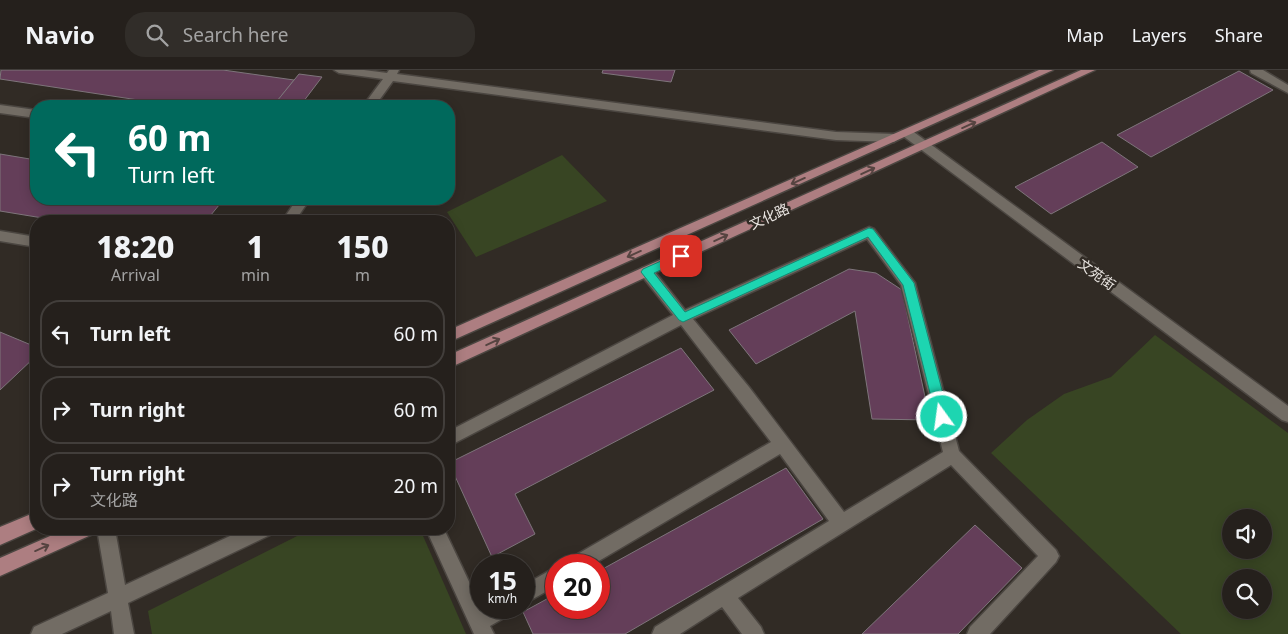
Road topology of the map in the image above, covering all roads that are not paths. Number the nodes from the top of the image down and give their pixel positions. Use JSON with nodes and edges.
{"nodes":[{"id":1,"x":339,"y":70,"type":"edge"},
{"id":2,"x":1048,"y":70,"type":"edge"},
{"id":3,"x":1090,"y":70,"type":"edge"},
{"id":4,"x":1258,"y":70,"type":"edge"},
{"id":5,"x":392,"y":73,"type":"edge"},
{"id":6,"x":1288,"y":90,"type":"edge"},
{"id":7,"x":373,"y":100,"type":"edge"},
{"id":8,"x":0,"y":109,"type":"edge"},
{"id":9,"x":30,"y":113,"type":"edge"},
{"id":10,"x":901,"y":135,"type":"junction"},
{"id":11,"x":924,"y":146,"type":"junction"},
{"id":12,"x":0,"y":236,"type":"edge"},
{"id":13,"x":30,"y":241,"type":"edge"},
{"id":14,"x":647,"y":272,"type":"junction"},
{"id":15,"x":683,"y":317,"type":"junction"},
{"id":16,"x":455,"y":333,"type":"edge"},
{"id":17,"x":455,"y":359,"type":"edge"},
{"id":18,"x":1288,"y":415,"type":"edge"},
{"id":19,"x":455,"y":436,"type":"edge"},
{"id":20,"x":782,"y":444,"type":"junction"},
{"id":21,"x":952,"y":455,"type":"junction"},
{"id":22,"x":30,"y":523,"type":"edge"},
{"id":23,"x":841,"y":523,"type":"junction"},
{"id":24,"x":72,"y":535,"type":"edge"},
{"id":25,"x":107,"y":535,"type":"edge"},
{"id":26,"x":251,"y":535,"type":"edge"},
{"id":27,"x":438,"y":535,"type":"edge"},
{"id":28,"x":0,"y":536,"type":"edge"},
{"id":29,"x":594,"y":554,"type":"edge"},
{"id":30,"x":0,"y":567,"type":"edge"},
{"id":31,"x":724,"y":596,"type":"junction"},
{"id":32,"x":118,"y":598,"type":"junction"},
{"id":33,"x":490,"y":619,"type":"edge"},
{"id":34,"x":481,"y":628,"type":"edge"},
{"id":35,"x":41,"y":634,"type":"edge"},
{"id":36,"x":124,"y":634,"type":"edge"},
{"id":37,"x":662,"y":634,"type":"edge"},
{"id":38,"x":754,"y":634,"type":"edge"},
{"id":39,"x":977,"y":634,"type":"edge"}],
"edges":[{"from":1,"to":5,"type":"street"},
{"from":2,"to":10,"type":"main road","name":"文化路"},
{"from":11,"to":3,"type":"main road","name":"文化路","one_way":true},
{"from":4,"to":6,"type":"street"},
{"from":5,"to":7,"type":"street"},
{"from":5,"to":10,"type":"street"},
{"from":8,"to":9,"type":"street"},
{"from":10,"to":11,"type":"street","name":"文苑街"},
{"from":10,"to":16,"type":"main road","name":"文化路","one_way":true},
{"from":14,"to":11,"type":"main road","name":"文化路","one_way":true},
{"from":11,"to":18,"type":"street","name":"文苑街"},
{"from":12,"to":13,"type":"street"},
{"from":14,"to":15,"type":"street"},
{"from":17,"to":14,"type":"main road","name":"文化路","one_way":true},
{"from":15,"to":19,"type":"street"},
{"from":15,"to":20,"type":"street"},
{"from":15,"to":21,"type":"street"},
{"from":20,"to":23,"type":"street"},
{"from":20,"to":29,"type":"street"},
{"from":21,"to":23,"type":"street"},
{"from":21,"to":39,"type":"street"},
{"from":22,"to":28,"type":"main road"},
{"from":23,"to":31,"type":"street"},
{"from":30,"to":24,"type":"main road","one_way":true},
{"from":25,"to":32,"type":"street"},
{"from":26,"to":32,"type":"street"},
{"from":27,"to":34,"type":"street"},
{"from":31,"to":37,"type":"street"},
{"from":31,"to":38,"type":"street"},
{"from":32,"to":35,"type":"street"},
{"from":32,"to":36,"type":"street"},
{"from":33,"to":34,"type":"street"}]}
